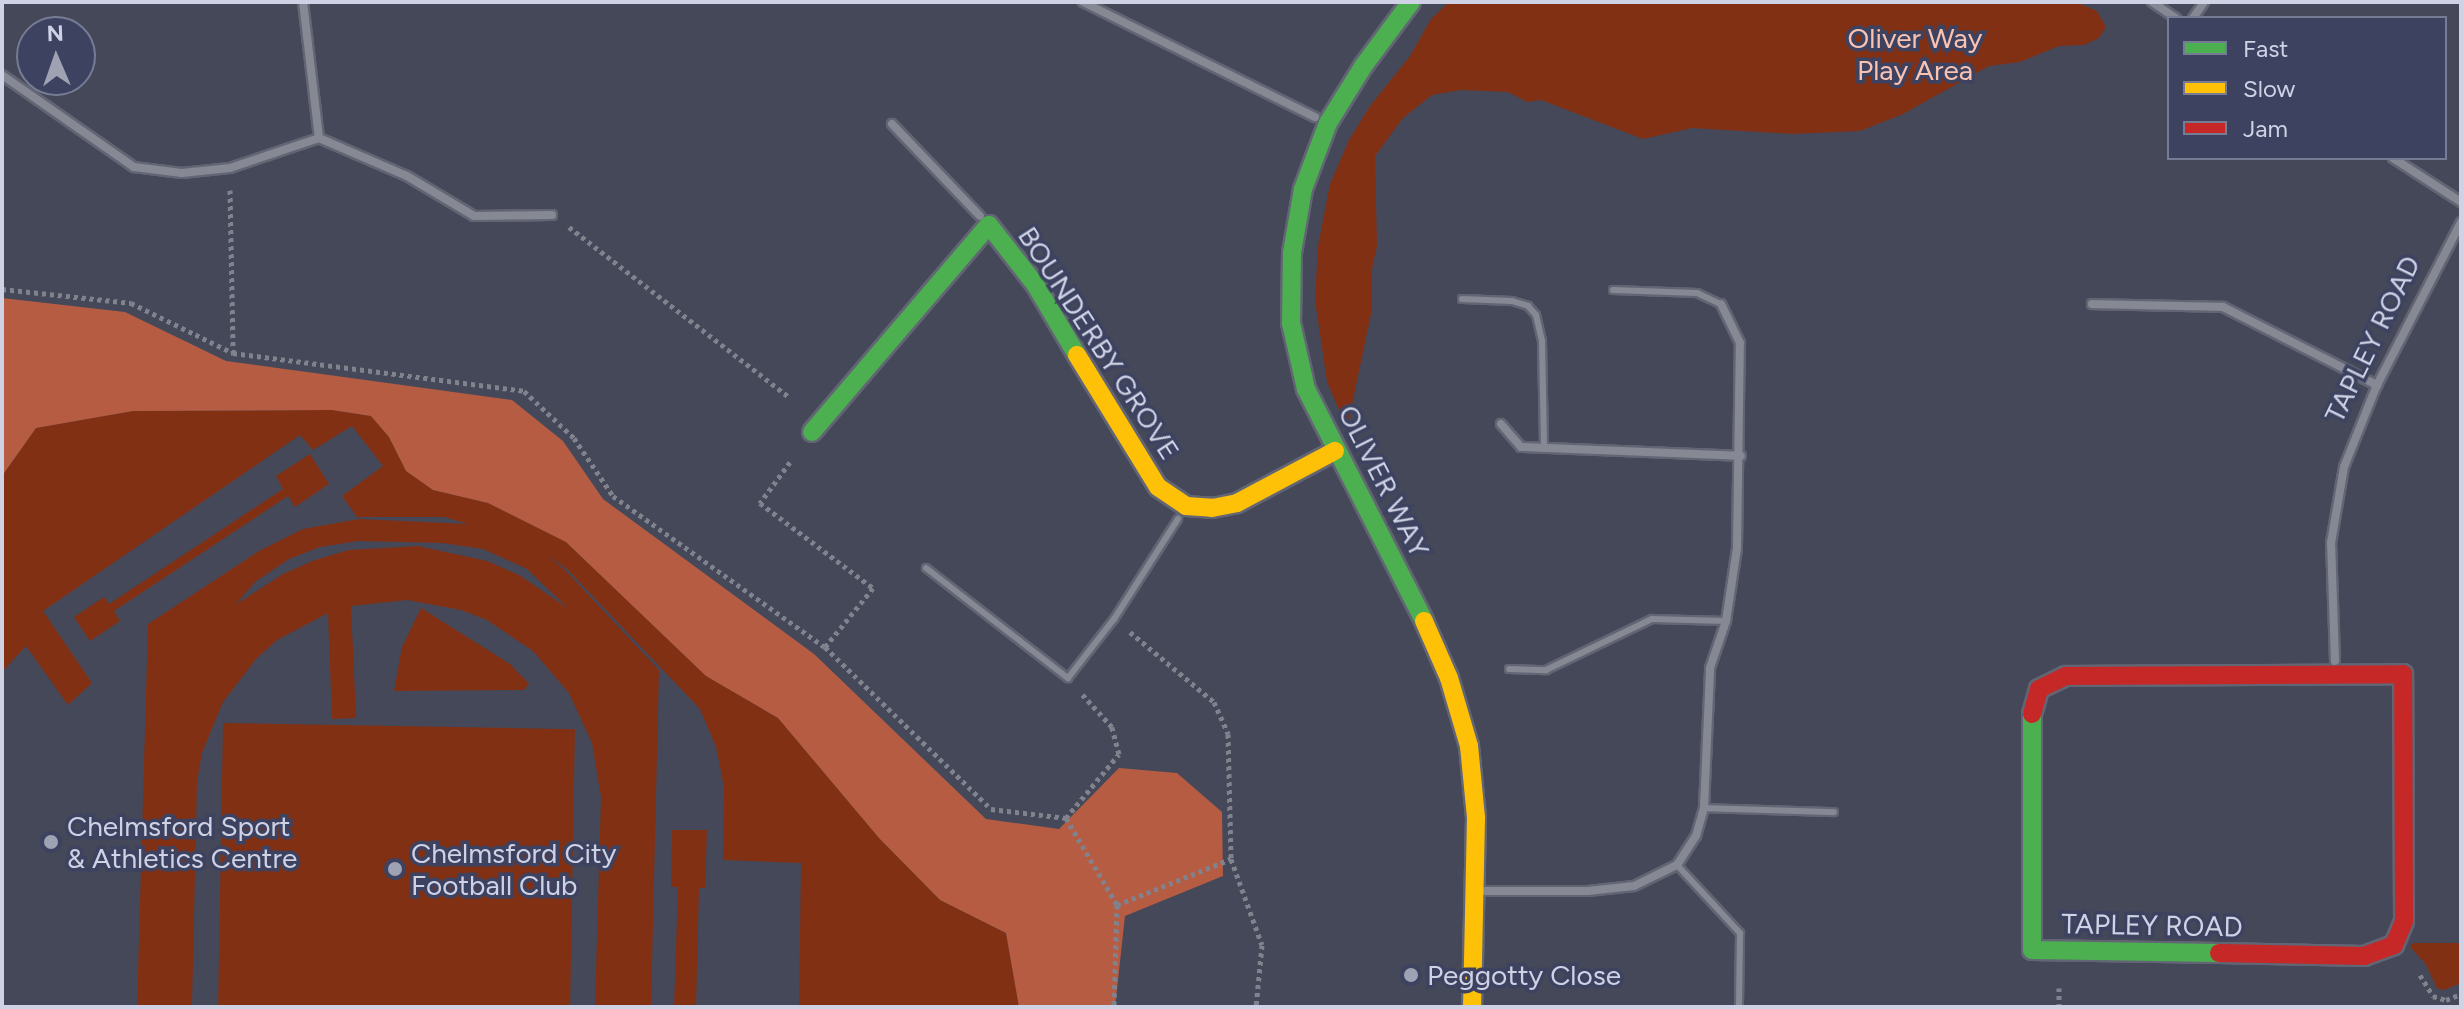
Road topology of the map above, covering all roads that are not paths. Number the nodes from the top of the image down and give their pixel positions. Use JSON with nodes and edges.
{"nodes":[{"id":1,"x":303,"y":2,"type":"edge"},
{"id":2,"x":1083,"y":2,"type":"edge"},
{"id":3,"x":1411,"y":2,"type":"edge"},
{"id":4,"x":2152,"y":2,"type":"edge"},
{"id":5,"x":2173,"y":16,"type":"edge"},
{"id":6,"x":2,"y":75,"type":"edge"},
{"id":7,"x":1328,"y":123,"type":"junction"},
{"id":8,"x":892,"y":124,"type":"dead end"},
{"id":9,"x":319,"y":138,"type":"junction"},
{"id":10,"x":2396,"y":160,"type":"edge"},
{"id":11,"x":2461,"y":202,"type":"edge"},
{"id":12,"x":552,"y":215,"type":"road end"},
{"id":13,"x":2461,"y":222,"type":"edge"},
{"id":14,"x":989,"y":225,"type":"junction"},
{"id":15,"x":1613,"y":290,"type":"dead end"},
{"id":16,"x":1462,"y":299,"type":"dead end"},
{"id":17,"x":1721,"y":304,"type":"joint"},
{"id":18,"x":2092,"y":304,"type":"dead end"},
{"id":19,"x":2377,"y":385,"type":"junction"},
{"id":20,"x":1501,"y":424,"type":"dead end"},
{"id":21,"x":817,"y":427,"type":"road end"},
{"id":22,"x":1544,"y":449,"type":"junction"},
{"id":23,"x":1335,"y":451,"type":"junction"},
{"id":24,"x":1741,"y":456,"type":"junction"},
{"id":25,"x":1186,"y":506,"type":"junction"},
{"id":26,"x":926,"y":568,"type":"dead end"},
{"id":27,"x":1726,"y":621,"type":"junction"},
{"id":28,"x":1509,"y":669,"type":"dead end"},
{"id":29,"x":2335,"y":675,"type":"junction"},
{"id":30,"x":1704,"y":808,"type":"junction"},
{"id":31,"x":1834,"y":812,"type":"dead end"},
{"id":32,"x":1677,"y":865,"type":"junction"},
{"id":33,"x":1477,"y":891,"type":"junction"},
{"id":34,"x":1739,"y":1006,"type":"edge"},
{"id":35,"x":1472,"y":1007,"type":"edge"}],
"edges":[{"from":1,"to":9,"type":"street"},
{"from":2,"to":7,"type":"street"},
{"from":3,"to":7,"type":"street","name":"OLIVER WAY"},
{"from":4,"to":5,"type":"street"},
{"from":6,"to":9,"type":"street"},
{"from":7,"to":23,"type":"street","name":"OLIVER WAY"},
{"from":8,"to":14,"type":"street","name":"BOUNDERBY GROVE"},
{"from":9,"to":12,"type":"street"},
{"from":10,"to":11,"type":"street"},
{"from":13,"to":19,"type":"street","name":"TAPLEY ROAD"},
{"from":14,"to":21,"type":"street","name":"BOUNDERBY GROVE"},
{"from":14,"to":25,"type":"street","name":"BOUNDERBY GROVE"},
{"from":15,"to":17,"type":"lane"},
{"from":16,"to":22,"type":"lane"},
{"from":17,"to":24,"type":"street"},
{"from":18,"to":19,"type":"street"},
{"from":19,"to":29,"type":"street","name":"TAPLEY ROAD"},
{"from":20,"to":22,"type":"street"},
{"from":22,"to":24,"type":"street"},
{"from":23,"to":25,"type":"street"},
{"from":23,"to":33,"type":"street","name":"OLIVER WAY"},
{"from":24,"to":27,"type":"street"},
{"from":25,"to":26,"type":"lane"},
{"from":27,"to":28,"type":"lane"},
{"from":27,"to":30,"type":"street"},
{"from":29,"to":29,"type":"street","name":"TAPLEY ROAD"},
{"from":30,"to":31,"type":"lane"},
{"from":30,"to":32,"type":"street"},
{"from":32,"to":33,"type":"street"},
{"from":32,"to":34,"type":"lane"},
{"from":33,"to":35,"type":"street","name":"OLIVER WAY"}]}
